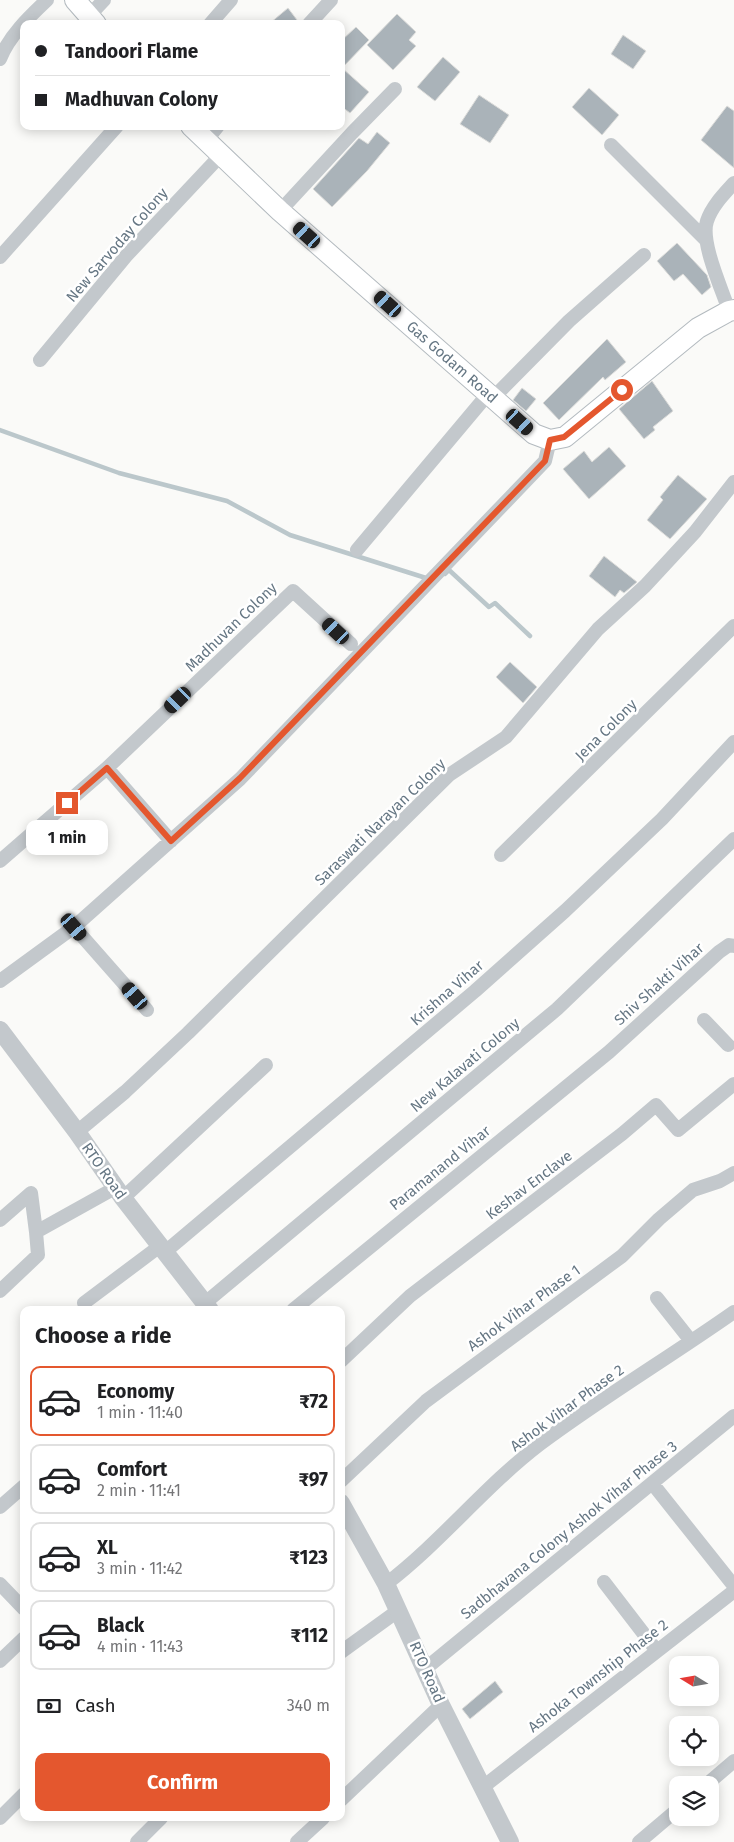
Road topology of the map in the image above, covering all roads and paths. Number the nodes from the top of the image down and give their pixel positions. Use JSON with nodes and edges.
{"nodes":[{"id":1,"x":48,"y":0,"type":"edge"},
{"id":2,"x":75,"y":0,"type":"edge"},
{"id":3,"x":104,"y":0,"type":"edge"},
{"id":4,"x":231,"y":0,"type":"edge"},
{"id":5,"x":331,"y":0,"type":"edge"},
{"id":6,"x":26,"y":20,"type":"edge"},
{"id":7,"x":92,"y":20,"type":"edge"},
{"id":8,"x":214,"y":20,"type":"edge"},
{"id":9,"x":313,"y":20,"type":"edge"},
{"id":10,"x":20,"y":29,"type":"edge"},
{"id":11,"x":0,"y":59,"type":"edge"},
{"id":12,"x":395,"y":89,"type":"dead end"},
{"id":13,"x":113,"y":130,"type":"edge"},
{"id":14,"x":212,"y":134,"type":"edge"},
{"id":15,"x":611,"y":145,"type":"dead end"},
{"id":16,"x":221,"y":155,"type":"junction"},
{"id":17,"x":734,"y":183,"type":"edge"},
{"id":18,"x":280,"y":211,"type":"junction"},
{"id":19,"x":705,"y":239,"type":"junction"},
{"id":20,"x":644,"y":255,"type":"dead end"},
{"id":21,"x":0,"y":257,"type":"edge"},
{"id":22,"x":732,"y":310,"type":"edge"},
{"id":23,"x":40,"y":360,"type":"dead end"},
{"id":24,"x":491,"y":396,"type":"junction"},
{"id":25,"x":550,"y":440,"type":"junction"},
{"id":26,"x":734,"y":482,"type":"edge"},
{"id":27,"x":357,"y":550,"type":"dead end"},
{"id":28,"x":734,"y":626,"type":"edge"},
{"id":29,"x":351,"y":644,"type":"dead end"},
{"id":30,"x":734,"y":742,"type":"edge"},
{"id":31,"x":107,"y":768,"type":"junction"},
{"id":32,"x":734,"y":839,"type":"edge"},
{"id":33,"x":171,"y":841,"type":"junction"},
{"id":34,"x":501,"y":855,"type":"dead end"},
{"id":35,"x":0,"y":861,"type":"edge"},
{"id":36,"x":74,"y":927,"type":"junction"},
{"id":37,"x":734,"y":946,"type":"edge"},
{"id":38,"x":0,"y":981,"type":"edge"},
{"id":39,"x":147,"y":1010,"type":"dead end"},
{"id":40,"x":704,"y":1020,"type":"dead end"},
{"id":41,"x":0,"y":1030,"type":"edge"},
{"id":42,"x":732,"y":1046,"type":"edge"},
{"id":43,"x":609,"y":1052,"type":"joint"},
{"id":44,"x":266,"y":1065,"type":"dead end"},
{"id":45,"x":734,"y":1084,"type":"edge"},
{"id":46,"x":77,"y":1132,"type":"junction"},
{"id":47,"x":734,"y":1173,"type":"edge"},
{"id":48,"x":119,"y":1193,"type":"junction"},
{"id":49,"x":0,"y":1220,"type":"edge"},
{"id":50,"x":36,"y":1232,"type":"junction"},
{"id":51,"x":163,"y":1249,"type":"junction"},
{"id":52,"x":0,"y":1292,"type":"edge"},
{"id":53,"x":657,"y":1298,"type":"dead end"},
{"id":54,"x":84,"y":1303,"type":"dead end"},
{"id":55,"x":207,"y":1306,"type":"edge"},
{"id":56,"x":209,"y":1306,"type":"edge"},
{"id":57,"x":298,"y":1306,"type":"edge"},
{"id":58,"x":734,"y":1312,"type":"edge"},
{"id":59,"x":691,"y":1341,"type":"junction"},
{"id":60,"x":345,"y":1357,"type":"edge"},
{"id":61,"x":734,"y":1416,"type":"edge"},
{"id":62,"x":345,"y":1477,"type":"edge"},
{"id":63,"x":652,"y":1483,"type":"junction"},
{"id":64,"x":20,"y":1490,"type":"edge"},
{"id":65,"x":0,"y":1507,"type":"edge"},
{"id":66,"x":345,"y":1510,"type":"edge"},
{"id":67,"x":604,"y":1582,"type":"dead end"},
{"id":68,"x":0,"y":1584,"type":"edge"},
{"id":69,"x":386,"y":1584,"type":"junction"},
{"id":70,"x":734,"y":1586,"type":"edge"},
{"id":71,"x":734,"y":1591,"type":"edge"},
{"id":72,"x":20,"y":1605,"type":"edge"},
{"id":73,"x":399,"y":1610,"type":"junction"},
{"id":74,"x":20,"y":1642,"type":"edge"},
{"id":75,"x":345,"y":1649,"type":"edge"},
{"id":76,"x":657,"y":1651,"type":"junction"},
{"id":77,"x":0,"y":1661,"type":"edge"},
{"id":78,"x":425,"y":1670,"type":"junction"},
{"id":79,"x":441,"y":1705,"type":"junction"},
{"id":80,"x":734,"y":1761,"type":"edge"},
{"id":81,"x":716,"y":1776,"type":"edge"},
{"id":82,"x":483,"y":1787,"type":"junction"},
{"id":83,"x":345,"y":1796,"type":"edge"},
{"id":84,"x":20,"y":1798,"type":"edge"},
{"id":85,"x":669,"y":1817,"type":"edge"},
{"id":86,"x":0,"y":1818,"type":"edge"},
{"id":87,"x":158,"y":1821,"type":"edge"},
{"id":88,"x":320,"y":1821,"type":"edge"},
{"id":89,"x":137,"y":1842,"type":"edge"},
{"id":90,"x":297,"y":1842,"type":"edge"},
{"id":91,"x":510,"y":1842,"type":"edge"},
{"id":92,"x":639,"y":1842,"type":"edge"}],
"edges":[{"from":1,"to":6,"type":"street"},
{"from":2,"to":7,"type":"main road"},
{"from":3,"to":7,"type":"street"},
{"from":4,"to":8,"type":"street"},
{"from":5,"to":9,"type":"street"},
{"from":10,"to":11,"type":"street"},
{"from":12,"to":18,"type":"street"},
{"from":13,"to":21,"type":"street"},
{"from":14,"to":16,"type":"main road","name":"Gas Godam Road"},
{"from":15,"to":19,"type":"street"},
{"from":16,"to":18,"type":"main road","name":"Gas Godam Road"},
{"from":16,"to":23,"type":"street","name":"New Sarvoday Colony"},
{"from":17,"to":19,"type":"street"},
{"from":18,"to":24,"type":"main road","name":"Gas Godam Road"},
{"from":19,"to":22,"type":"street"},
{"from":20,"to":24,"type":"street"},
{"from":22,"to":25,"type":"main road"},
{"from":24,"to":25,"type":"main road","name":"Gas Godam Road"},
{"from":24,"to":27,"type":"street"},
{"from":25,"to":33,"type":"street"},
{"from":26,"to":46,"type":"street","name":"Saraswati Narayan Colony"},
{"from":28,"to":34,"type":"street","name":"Jena Colony"},
{"from":29,"to":31,"type":"street","name":"Madhuvan Colony"},
{"from":30,"to":51,"type":"street","name":"Krishna Vihar"},
{"from":31,"to":33,"type":"street"},
{"from":31,"to":35,"type":"street","name":"Madhuvan Colony"},
{"from":32,"to":56,"type":"street","name":"New Kalavati Colony"},
{"from":33,"to":36,"type":"street"},
{"from":36,"to":38,"type":"street"},
{"from":36,"to":39,"type":"street"},
{"from":37,"to":43,"type":"street","name":"Shiv Shakti Vihar"},
{"from":40,"to":42,"type":"street"},
{"from":41,"to":46,"type":"street","name":"RTO Road"},
{"from":43,"to":57,"type":"street","name":"Paramanand Vihar"},
{"from":44,"to":48,"type":"street"},
{"from":45,"to":60,"type":"street","name":"Keshav Enclave"},
{"from":46,"to":48,"type":"street","name":"RTO Road"},
{"from":47,"to":62,"type":"street","name":"Ashok Vihar Phase 1"},
{"from":48,"to":50,"type":"street"},
{"from":48,"to":51,"type":"street","name":"RTO Road"},
{"from":49,"to":50,"type":"street"},
{"from":50,"to":52,"type":"street"},
{"from":51,"to":54,"type":"street","name":"Krishna Vihar"},
{"from":51,"to":55,"type":"street","name":"RTO Road"},
{"from":53,"to":59,"type":"street"},
{"from":58,"to":59,"type":"street","name":"Ashok Vihar Phase 2"},
{"from":59,"to":69,"type":"street","name":"Ashok Vihar Phase 2"},
{"from":61,"to":63,"type":"street","name":"Sadbhavana Colony Ashok Vihar Phase 3"},
{"from":63,"to":70,"type":"street"},
{"from":63,"to":78,"type":"street","name":"Sadbhavana Colony Ashok Vihar Phase 3"},
{"from":64,"to":65,"type":"street"},
{"from":66,"to":69,"type":"street","name":"RTO Road"},
{"from":67,"to":76,"type":"street"},
{"from":68,"to":72,"type":"street"},
{"from":69,"to":73,"type":"street","name":"RTO Road"},
{"from":71,"to":76,"type":"street","name":"Ashoka Township Phase 2"},
{"from":73,"to":75,"type":"street"},
{"from":73,"to":78,"type":"street","name":"RTO Road"},
{"from":74,"to":77,"type":"street"},
{"from":76,"to":82,"type":"street","name":"Ashoka Township Phase 2"},
{"from":78,"to":79,"type":"street","name":"RTO Road"},
{"from":79,"to":82,"type":"street","name":"RTO Road"},
{"from":79,"to":83,"type":"street"},
{"from":80,"to":81,"type":"street"},
{"from":82,"to":91,"type":"street","name":"RTO Road"},
{"from":84,"to":86,"type":"street"},
{"from":85,"to":92,"type":"street"},
{"from":87,"to":89,"type":"street"},
{"from":88,"to":90,"type":"street"}]}
